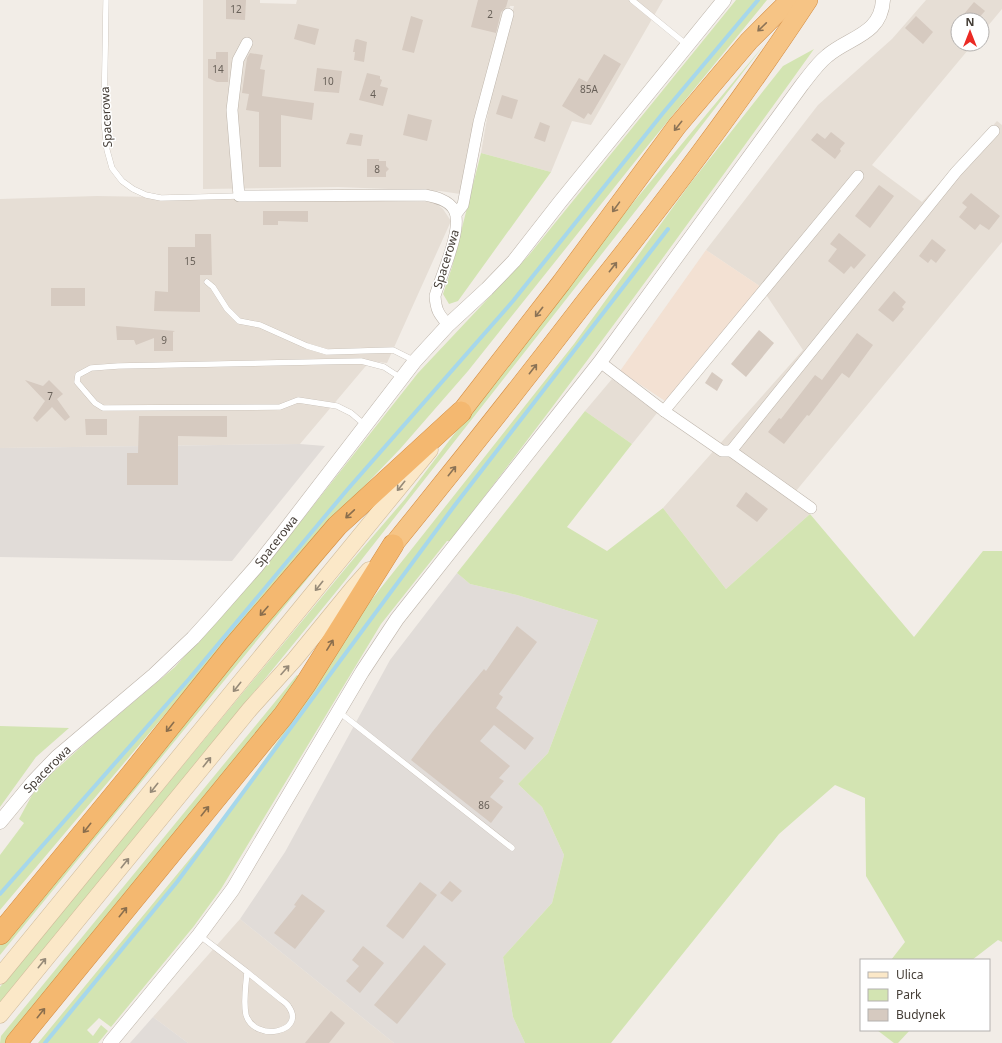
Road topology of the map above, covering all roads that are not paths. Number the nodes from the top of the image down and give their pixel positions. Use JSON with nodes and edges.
{"nodes":[{"id":1,"x":106,"y":0,"type":"edge"},
{"id":2,"x":632,"y":0,"type":"edge"},
{"id":3,"x":724,"y":0,"type":"edge"},
{"id":4,"x":790,"y":0,"type":"edge"},
{"id":5,"x":808,"y":0,"type":"edge"},
{"id":6,"x":883,"y":0,"type":"edge"},
{"id":7,"x":508,"y":14,"type":"dead end"},
{"id":8,"x":248,"y":43,"type":"dead end"},
{"id":9,"x":688,"y":45,"type":"junction"},
{"id":10,"x":994,"y":131,"type":"dead end"},
{"id":11,"x":858,"y":176,"type":"dead end"},
{"id":12,"x":239,"y":196,"type":"junction"},
{"id":13,"x":456,"y":214,"type":"junction"},
{"id":14,"x":206,"y":282,"type":"dead end"},
{"id":15,"x":448,"y":325,"type":"junction"},
{"id":16,"x":415,"y":360,"type":"junction"},
{"id":17,"x":600,"y":362,"type":"junction"},
{"id":18,"x":401,"y":378,"type":"junction"},
{"id":19,"x":664,"y":411,"type":"junction"},
{"id":20,"x":461,"y":412,"type":"junction"},
{"id":21,"x":365,"y":425,"type":"junction"},
{"id":22,"x":731,"y":451,"type":"junction"},
{"id":23,"x":811,"y":508,"type":"dead end"},
{"id":24,"x":393,"y":545,"type":"junction"},
{"id":25,"x":339,"y":712,"type":"junction"},
{"id":26,"x":0,"y":822,"type":"edge"},
{"id":27,"x":512,"y":848,"type":"dead end"},
{"id":28,"x":0,"y":934,"type":"edge"},
{"id":29,"x":199,"y":935,"type":"junction"},
{"id":30,"x":247,"y":972,"type":"junction"},
{"id":31,"x":0,"y":976,"type":"edge"},
{"id":32,"x":0,"y":1015,"type":"edge"},
{"id":33,"x":16,"y":1043,"type":"edge"},
{"id":34,"x":110,"y":1043,"type":"edge"}],
"edges":[{"from":1,"to":12,"type":"lane","name":"Spacerowa"},
{"from":2,"to":9,"type":"lane"},
{"from":3,"to":9,"type":"street"},
{"from":4,"to":20,"type":"highway","one_way":true},
{"from":24,"to":5,"type":"highway","one_way":true},
{"from":6,"to":17,"type":"street"},
{"from":7,"to":13,"type":"street","name":"Spacerowa"},
{"from":8,"to":12,"type":"street"},
{"from":9,"to":15,"type":"street"},
{"from":10,"to":22,"type":"street"},
{"from":11,"to":19,"type":"street"},
{"from":12,"to":13,"type":"street","name":"Spacerowa"},
{"from":13,"to":15,"type":"street","name":"Spacerowa"},
{"from":14,"to":16,"type":"lane"},
{"from":15,"to":16,"type":"street","name":"Spacerowa"},
{"from":16,"to":18,"type":"street","name":"Spacerowa"},
{"from":17,"to":19,"type":"street"},
{"from":17,"to":25,"type":"street"},
{"from":18,"to":21,"type":"street","name":"Spacerowa"},
{"from":18,"to":21,"type":"lane"},
{"from":19,"to":22,"type":"street"},
{"from":20,"to":28,"type":"highway","one_way":true},
{"from":20,"to":31,"type":"main road","one_way":true},
{"from":21,"to":26,"type":"street","name":"Spacerowa"},
{"from":22,"to":23,"type":"street"},
{"from":32,"to":24,"type":"main road","one_way":true},
{"from":33,"to":24,"type":"highway","one_way":true},
{"from":25,"to":27,"type":"lane"},
{"from":25,"to":29,"type":"street"},
{"from":29,"to":30,"type":"lane"},
{"from":29,"to":34,"type":"street"},
{"from":30,"to":30,"type":"lane"}]}
